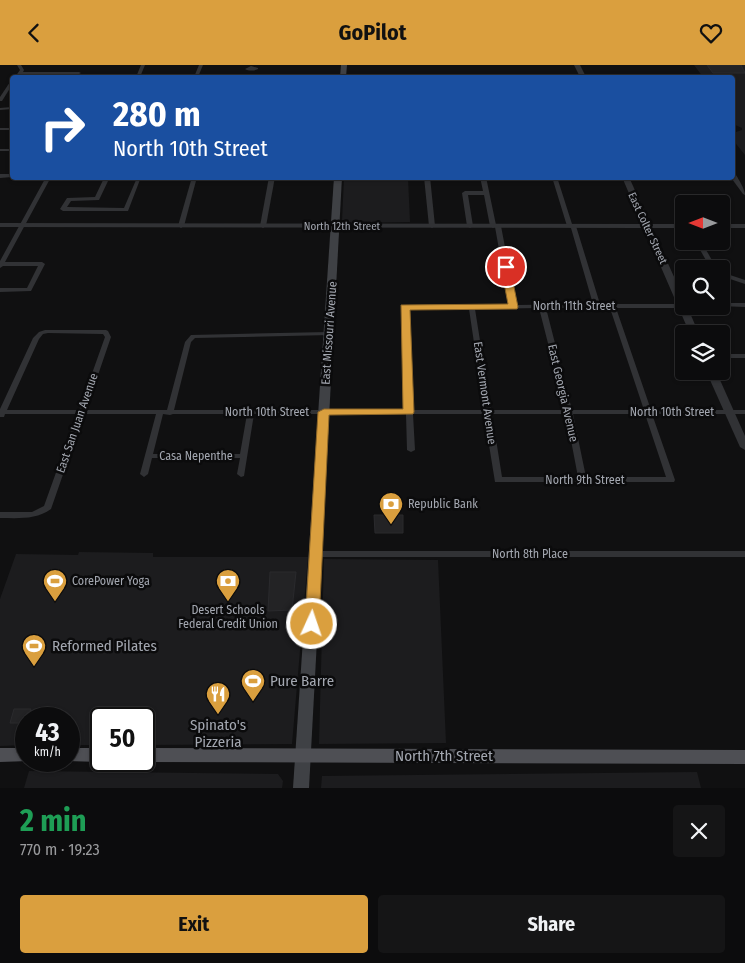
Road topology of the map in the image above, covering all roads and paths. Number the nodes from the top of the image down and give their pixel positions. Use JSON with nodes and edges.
{"nodes":[{"id":1,"x":20,"y":65,"type":"edge"},
{"id":2,"x":250,"y":70,"type":"dead end"},
{"id":3,"x":21,"y":73,"type":"joint"},
{"id":4,"x":78,"y":75,"type":"edge"},
{"id":5,"x":248,"y":75,"type":"edge"},
{"id":6,"x":10,"y":86,"type":"edge"},
{"id":7,"x":0,"y":100,"type":"edge"},
{"id":8,"x":735,"y":179,"type":"edge"},
{"id":9,"x":47,"y":180,"type":"edge"},
{"id":10,"x":106,"y":180,"type":"edge"},
{"id":11,"x":138,"y":180,"type":"edge"},
{"id":12,"x":194,"y":180,"type":"edge"},
{"id":13,"x":271,"y":180,"type":"edge"},
{"id":14,"x":338,"y":180,"type":"edge"},
{"id":15,"x":427,"y":180,"type":"edge"},
{"id":16,"x":484,"y":180,"type":"edge"},
{"id":17,"x":555,"y":180,"type":"edge"},
{"id":18,"x":626,"y":180,"type":"edge"},
{"id":19,"x":486,"y":193,"type":"junction"},
{"id":20,"x":745,"y":193,"type":"edge"},
{"id":21,"x":0,"y":225,"type":"edge"},
{"id":22,"x":23,"y":225,"type":"junction"},
{"id":23,"x":181,"y":225,"type":"junction"},
{"id":24,"x":336,"y":225,"type":"junction"},
{"id":25,"x":263,"y":226,"type":"junction"},
{"id":26,"x":432,"y":226,"type":"junction"},
{"id":27,"x":470,"y":226,"type":"junction"},
{"id":28,"x":495,"y":226,"type":"junction"},
{"id":29,"x":571,"y":226,"type":"junction"},
{"id":30,"x":647,"y":226,"type":"junction"},
{"id":31,"x":675,"y":226,"type":"edge"},
{"id":32,"x":730,"y":226,"type":"edge"},
{"id":33,"x":745,"y":226,"type":"edge"},
{"id":34,"x":3,"y":256,"type":"edge"},
{"id":35,"x":0,"y":265,"type":"edge"},
{"id":36,"x":730,"y":277,"type":"edge"},
{"id":37,"x":745,"y":282,"type":"edge"},
{"id":38,"x":675,"y":287,"type":"edge"},
{"id":39,"x":0,"y":290,"type":"edge"},
{"id":40,"x":730,"y":305,"type":"edge"},
{"id":41,"x":745,"y":305,"type":"edge"},
{"id":42,"x":542,"y":306,"type":"junction"},
{"id":43,"x":597,"y":306,"type":"junction"},
{"id":44,"x":612,"y":306,"type":"junction"},
{"id":45,"x":675,"y":306,"type":"edge"},
{"id":46,"x":472,"y":307,"type":"junction"},
{"id":47,"x":513,"y":307,"type":"junction"},
{"id":48,"x":328,"y":334,"type":"junction"},
{"id":49,"x":730,"y":356,"type":"edge"},
{"id":50,"x":745,"y":356,"type":"edge"},
{"id":51,"x":716,"y":380,"type":"edge"},
{"id":52,"x":81,"y":412,"type":"junction"},
{"id":53,"x":251,"y":412,"type":"junction"},
{"id":54,"x":324,"y":412,"type":"junction"},
{"id":55,"x":409,"y":412,"type":"junction"},
{"id":56,"x":489,"y":412,"type":"junction"},
{"id":57,"x":569,"y":412,"type":"junction"},
{"id":58,"x":648,"y":412,"type":"junction"},
{"id":59,"x":729,"y":412,"type":"junction"},
{"id":60,"x":745,"y":412,"type":"edge"},
{"id":61,"x":1,"y":413,"type":"edge"},
{"id":62,"x":160,"y":413,"type":"junction"},
{"id":63,"x":170,"y":413,"type":"junction"},
{"id":64,"x":745,"y":447,"type":"edge"},
{"id":65,"x":411,"y":450,"type":"dead end"},
{"id":66,"x":148,"y":456,"type":"junction"},
{"id":67,"x":244,"y":456,"type":"junction"},
{"id":68,"x":144,"y":474,"type":"dead end"},
{"id":69,"x":241,"y":474,"type":"dead end"},
{"id":70,"x":498,"y":480,"type":"joint"},
{"id":71,"x":583,"y":480,"type":"junction"},
{"id":72,"x":0,"y":515,"type":"edge"},
{"id":73,"x":316,"y":554,"type":"junction"},
{"id":74,"x":745,"y":554,"type":"edge"},
{"id":75,"x":0,"y":755,"type":"edge"},
{"id":76,"x":15,"y":755,"type":"edge"},
{"id":77,"x":155,"y":755,"type":"edge"},
{"id":78,"x":303,"y":755,"type":"junction"},
{"id":79,"x":744,"y":760,"type":"edge"},
{"id":80,"x":301,"y":788,"type":"edge"}],
"edges":[{"from":1,"to":3,"type":"street"},
{"from":2,"to":5,"type":"street"},
{"from":3,"to":4,"type":"street"},
{"from":6,"to":7,"type":"street"},
{"from":8,"to":20,"type":"street"},
{"from":9,"to":22,"type":"street"},
{"from":10,"to":11,"type":"street"},
{"from":12,"to":23,"type":"street"},
{"from":13,"to":25,"type":"street"},
{"from":14,"to":24,"type":"main road","name":"East Missouri Avenue"},
{"from":15,"to":26,"type":"street"},
{"from":16,"to":19,"type":"street"},
{"from":17,"to":29,"type":"street"},
{"from":18,"to":30,"type":"street","name":"East Colter Street"},
{"from":19,"to":27,"type":"street"},
{"from":19,"to":28,"type":"street"},
{"from":21,"to":22,"type":"street","name":"North 12th Street"},
{"from":22,"to":23,"type":"street","name":"North 12th Street"},
{"from":22,"to":34,"type":"street"},
{"from":23,"to":25,"type":"street","name":"North 12th Street"},
{"from":24,"to":25,"type":"street","name":"North 12th Street"},
{"from":24,"to":26,"type":"street","name":"North 12th Street"},
{"from":24,"to":48,"type":"main road","name":"East Missouri Avenue"},
{"from":26,"to":27,"type":"street","name":"North 12th Street"},
{"from":27,"to":28,"type":"street","name":"North 12th Street"},
{"from":28,"to":29,"type":"street","name":"North 12th Street"},
{"from":28,"to":47,"type":"street"},
{"from":29,"to":30,"type":"street","name":"North 12th Street"},
{"from":29,"to":43,"type":"street"},
{"from":30,"to":31,"type":"street","name":"North 12th Street"},
{"from":30,"to":38,"type":"street","name":"East Colter Street"},
{"from":32,"to":33,"type":"street"},
{"from":34,"to":35,"type":"street"},
{"from":35,"to":39,"type":"street"},
{"from":36,"to":37,"type":"street"},
{"from":40,"to":41,"type":"street"},
{"from":42,"to":43,"type":"street","name":"North 11th Street"},
{"from":42,"to":47,"type":"street","name":"North 11th Street"},
{"from":42,"to":57,"type":"street","name":"East Georgia Avenue"},
{"from":43,"to":44,"type":"street","name":"North 11th Street"},
{"from":44,"to":45,"type":"street","name":"North 11th Street"},
{"from":44,"to":58,"type":"street"},
{"from":46,"to":47,"type":"street","name":"North 11th Street"},
{"from":46,"to":55,"type":"street","name":"North 11th Street"},
{"from":46,"to":56,"type":"street","name":"East Vermont Avenue"},
{"from":48,"to":54,"type":"main road","name":"East Missouri Avenue"},
{"from":48,"to":63,"type":"street"},
{"from":49,"to":50,"type":"street"},
{"from":51,"to":59,"type":"street"},
{"from":52,"to":61,"type":"street","name":"North 10th Street"},
{"from":52,"to":61,"type":"street","name":"East San Juan Avenue"},
{"from":52,"to":62,"type":"street","name":"North 10th Street"},
{"from":52,"to":72,"type":"street","name":"East San Juan Avenue"},
{"from":53,"to":54,"type":"street","name":"North 10th Street"},
{"from":53,"to":63,"type":"street","name":"North 10th Street"},
{"from":53,"to":67,"type":"street","name":"Casa Nepenthe"},
{"from":54,"to":55,"type":"street","name":"North 10th Street"},
{"from":54,"to":73,"type":"main road","name":"East Missouri Avenue"},
{"from":55,"to":56,"type":"street","name":"North 10th Street"},
{"from":55,"to":65,"type":"street"},
{"from":56,"to":57,"type":"street","name":"North 10th Street"},
{"from":56,"to":70,"type":"street","name":"East Vermont Avenue"},
{"from":57,"to":58,"type":"street","name":"North 10th Street"},
{"from":57,"to":71,"type":"street","name":"East Georgia Avenue"},
{"from":58,"to":59,"type":"street","name":"North 10th Street"},
{"from":58,"to":71,"type":"street","name":"North 9th Street"},
{"from":59,"to":60,"type":"street","name":"North 10th Street"},
{"from":59,"to":64,"type":"street"},
{"from":62,"to":63,"type":"street","name":"North 10th Street"},
{"from":62,"to":66,"type":"street","name":"Casa Nepenthe"},
{"from":66,"to":67,"type":"street","name":"Casa Nepenthe"},
{"from":66,"to":68,"type":"street","name":"Casa Nepenthe"},
{"from":67,"to":69,"type":"street","name":"Casa Nepenthe"},
{"from":70,"to":71,"type":"street","name":"North 9th Street"},
{"from":73,"to":74,"type":"street","name":"North 8th Place"},
{"from":73,"to":78,"type":"main road","name":"East Missouri Avenue"},
{"from":75,"to":76,"type":"main road"},
{"from":77,"to":78,"type":"main road","name":"North 7th Street"},
{"from":78,"to":79,"type":"main road","name":"North 7th Street"},
{"from":78,"to":80,"type":"main road","name":"East Missouri Avenue"}]}
